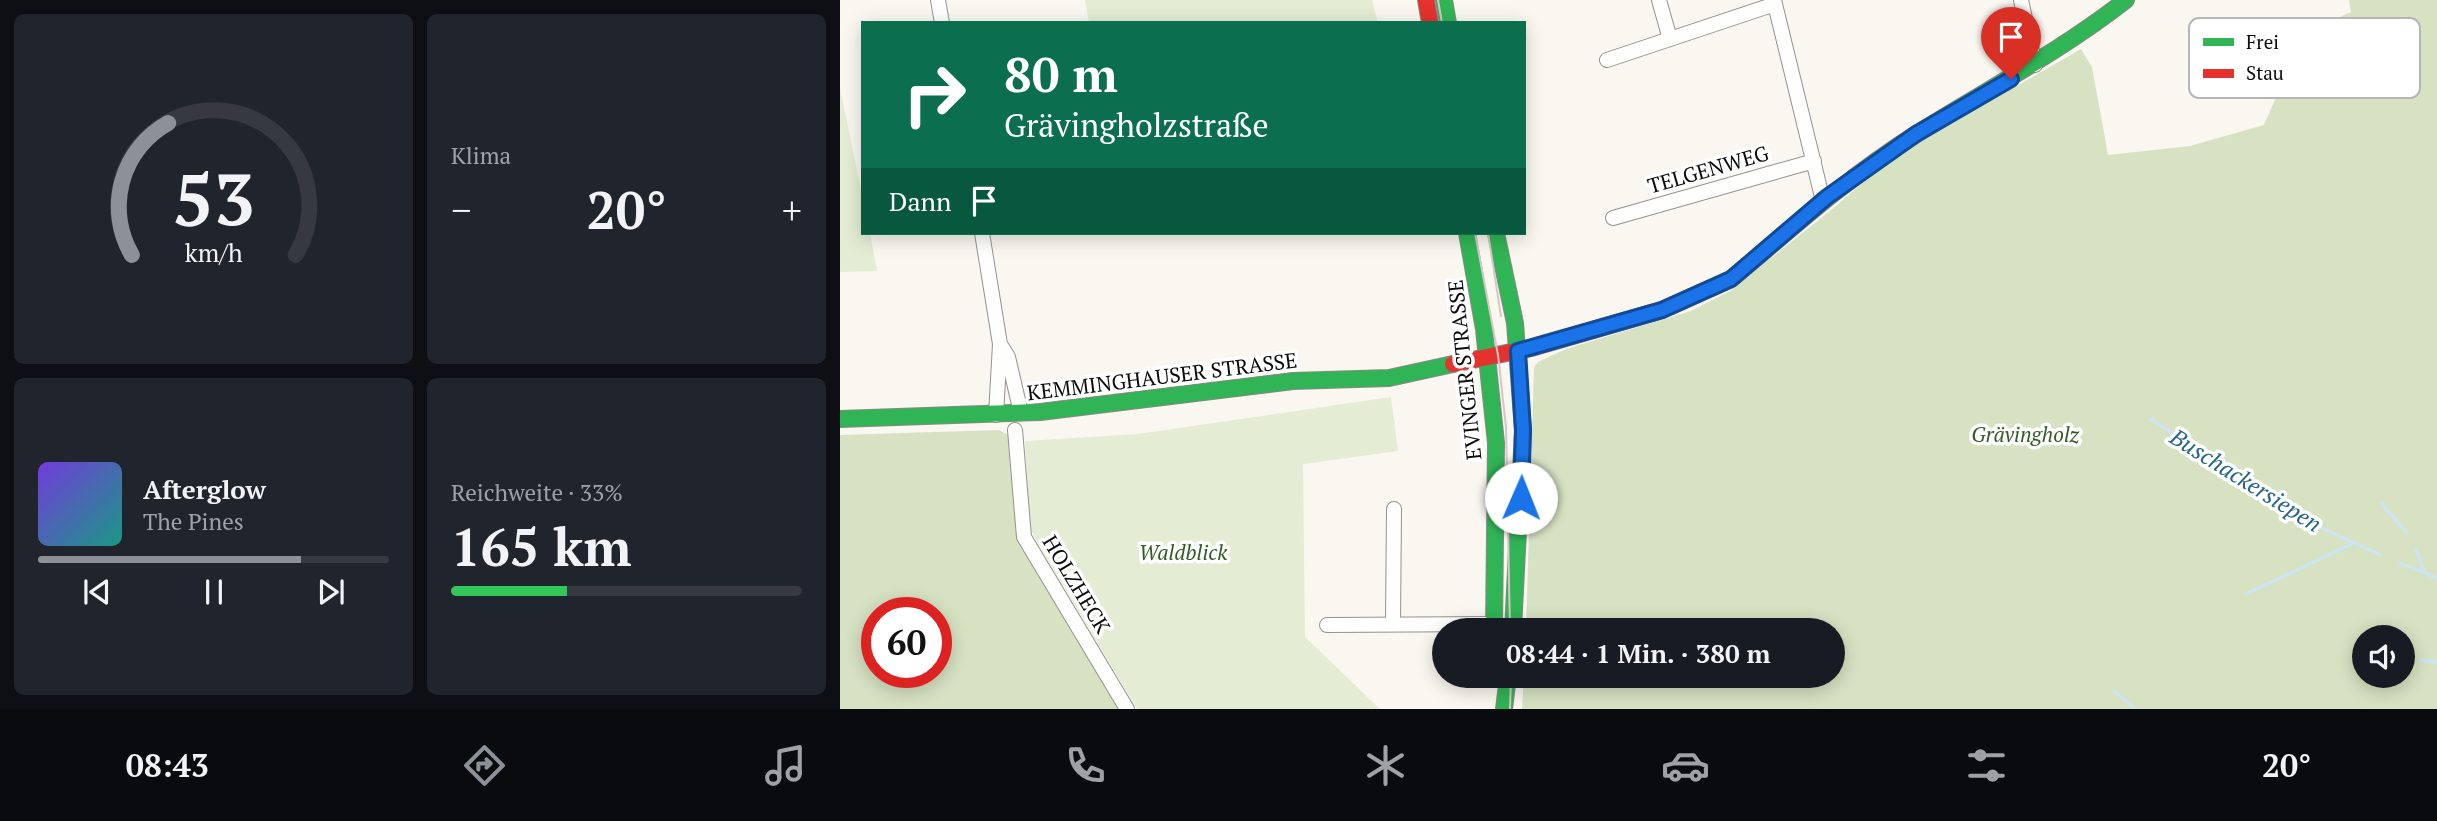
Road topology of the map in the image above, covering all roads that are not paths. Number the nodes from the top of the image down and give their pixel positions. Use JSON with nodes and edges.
{"nodes":[{"id":1,"x":938,"y":0,"type":"edge"},
{"id":2,"x":1426,"y":0,"type":"edge"},
{"id":3,"x":1444,"y":0,"type":"edge"},
{"id":4,"x":1659,"y":0,"type":"edge"},
{"id":5,"x":2021,"y":0,"type":"edge"},
{"id":6,"x":2126,"y":0,"type":"edge"},
{"id":7,"x":1774,"y":2,"type":"edge"},
{"id":8,"x":942,"y":21,"type":"edge"},
{"id":9,"x":1430,"y":21,"type":"edge"},
{"id":10,"x":1448,"y":21,"type":"edge"},
{"id":11,"x":1670,"y":39,"type":"junction"},
{"id":12,"x":1607,"y":60,"type":"dead end"},
{"id":13,"x":2035,"y":65,"type":"junction"},
{"id":14,"x":1814,"y":161,"type":"junction"},
{"id":15,"x":1823,"y":201,"type":"junction"},
{"id":16,"x":1613,"y":218,"type":"dead end"},
{"id":17,"x":982,"y":235,"type":"edge"},
{"id":18,"x":1467,"y":235,"type":"edge"},
{"id":19,"x":1496,"y":235,"type":"edge"},
{"id":20,"x":1000,"y":344,"type":"junction"},
{"id":21,"x":1518,"y":351,"type":"junction"},
{"id":22,"x":1487,"y":358,"type":"junction"},
{"id":23,"x":1021,"y":413,"type":"junction"},
{"id":24,"x":996,"y":415,"type":"junction"},
{"id":25,"x":840,"y":419,"type":"edge"},
{"id":26,"x":1015,"y":430,"type":"dead end"},
{"id":27,"x":1394,"y":509,"type":"dead end"},
{"id":28,"x":1494,"y":618,"type":"edge"},
{"id":29,"x":1514,"y":618,"type":"edge"},
{"id":30,"x":1393,"y":624,"type":"junction"},
{"id":31,"x":1327,"y":625,"type":"dead end"},
{"id":32,"x":1432,"y":625,"type":"edge"},
{"id":33,"x":1496,"y":688,"type":"edge"},
{"id":34,"x":1507,"y":688,"type":"edge"},
{"id":35,"x":1127,"y":709,"type":"edge"},
{"id":36,"x":1497,"y":709,"type":"edge"},
{"id":37,"x":1504,"y":709,"type":"edge"}],
"edges":[{"from":1,"to":8,"type":"street"},
{"from":2,"to":9,"type":"main road"},
{"from":3,"to":10,"type":"main road"},
{"from":4,"to":11,"type":"street"},
{"from":5,"to":13,"type":"street"},
{"from":6,"to":13,"type":"main road","name":"KEMMINGHAUSER STRASSE"},
{"from":7,"to":11,"type":"street"},
{"from":7,"to":14,"type":"street"},
{"from":11,"to":12,"type":"street"},
{"from":13,"to":15,"type":"main road","name":"KEMMINGHAUSER STRASSE"},
{"from":14,"to":15,"type":"street"},
{"from":14,"to":16,"type":"street","name":"TELGENWEG"},
{"from":15,"to":21,"type":"main road","name":"KEMMINGHAUSER STRASSE"},
{"from":17,"to":20,"type":"street"},
{"from":18,"to":22,"type":"main road","name":"EVINGER STRASSE"},
{"from":19,"to":21,"type":"main road"},
{"from":20,"to":23,"type":"street"},
{"from":20,"to":24,"type":"street"},
{"from":21,"to":22,"type":"main road","name":"KEMMINGHAUSER STRASSE"},
{"from":21,"to":29,"type":"main road"},
{"from":22,"to":23,"type":"main road","name":"KEMMINGHAUSER STRASSE"},
{"from":22,"to":28,"type":"main road","name":"EVINGER STRASSE"},
{"from":23,"to":24,"type":"main road","name":"KEMMINGHAUSER STRASSE"},
{"from":24,"to":25,"type":"main road","name":"KEMMINGHAUSER STRASSE"},
{"from":26,"to":35,"type":"street","name":"HOLZHECK"},
{"from":27,"to":30,"type":"street"},
{"from":30,"to":31,"type":"street"},
{"from":30,"to":32,"type":"street"},
{"from":33,"to":36,"type":"main road"},
{"from":34,"to":37,"type":"main road"}]}
